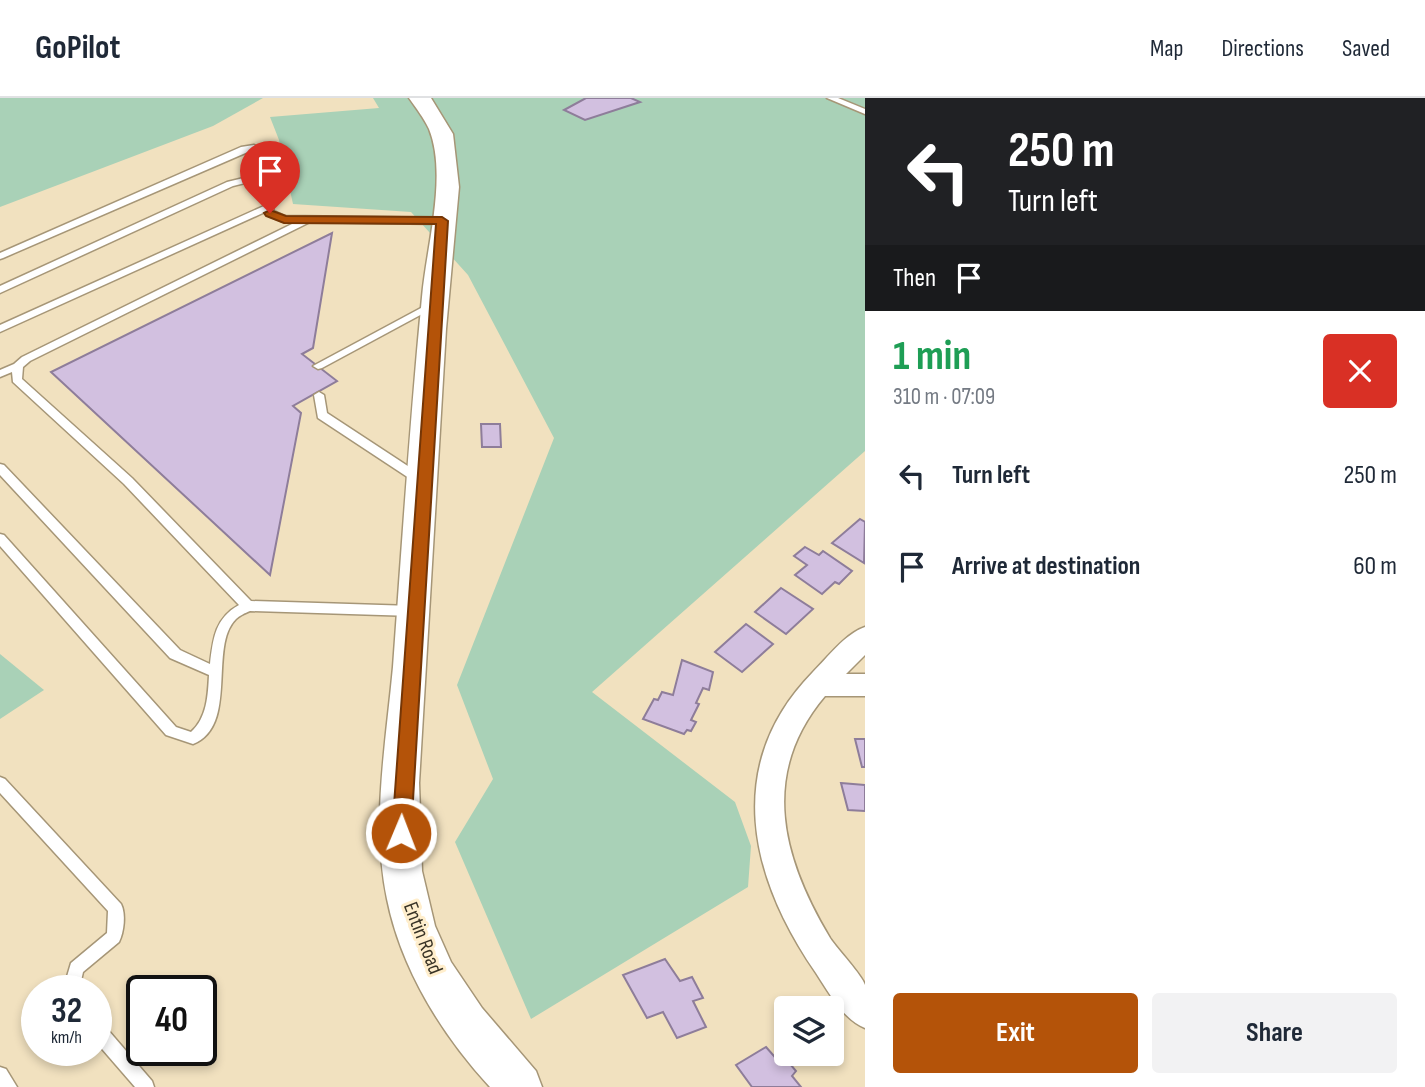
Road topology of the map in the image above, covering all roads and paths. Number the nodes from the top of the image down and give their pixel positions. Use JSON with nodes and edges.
{"nodes":[{"id":1,"x":421,"y":98,"type":"edge"},
{"id":2,"x":838,"y":99,"type":"edge"},
{"id":3,"x":865,"y":112,"type":"edge"},
{"id":4,"x":262,"y":176,"type":"junction"},
{"id":5,"x":268,"y":207,"type":"junction"},
{"id":6,"x":307,"y":220,"type":"junction"},
{"id":7,"x":442,"y":221,"type":"junction"},
{"id":8,"x":0,"y":256,"type":"edge"},
{"id":9,"x":0,"y":290,"type":"edge"},
{"id":10,"x":434,"y":304,"type":"junction"},
{"id":11,"x":0,"y":329,"type":"edge"},
{"id":12,"x":18,"y":366,"type":"junction"},
{"id":13,"x":318,"y":366,"type":"dead end"},
{"id":14,"x":0,"y":374,"type":"edge"},
{"id":15,"x":319,"y":395,"type":"dead end"},
{"id":16,"x":0,"y":468,"type":"edge"},
{"id":17,"x":422,"y":481,"type":"junction"},
{"id":18,"x":0,"y":538,"type":"edge"},
{"id":19,"x":248,"y":606,"type":"junction"},
{"id":20,"x":414,"y":611,"type":"junction"},
{"id":21,"x":865,"y":638,"type":"edge"},
{"id":22,"x":216,"y":672,"type":"junction"},
{"id":23,"x":820,"y":685,"type":"junction"},
{"id":24,"x":865,"y":685,"type":"edge"},
{"id":25,"x":0,"y":783,"type":"edge"},
{"id":26,"x":74,"y":975,"type":"edge"},
{"id":27,"x":853,"y":983,"type":"edge"},
{"id":28,"x":865,"y":1011,"type":"edge"},
{"id":29,"x":112,"y":1048,"type":"edge"},
{"id":30,"x":0,"y":1075,"type":"edge"},
{"id":31,"x":9,"y":1087,"type":"edge"},
{"id":32,"x":146,"y":1087,"type":"edge"},
{"id":33,"x":520,"y":1087,"type":"edge"}],
"edges":[{"from":1,"to":7,"type":"street","name":"Entin Road"},
{"from":2,"to":3,"type":"lane"},
{"from":4,"to":5,"type":"lane"},
{"from":4,"to":8,"type":"lane"},
{"from":4,"to":9,"type":"lane"},
{"from":5,"to":6,"type":"lane"},
{"from":5,"to":11,"type":"lane"},
{"from":6,"to":7,"type":"lane"},
{"from":6,"to":12,"type":"lane"},
{"from":7,"to":10,"type":"street","name":"Entin Road"},
{"from":10,"to":13,"type":"lane"},
{"from":10,"to":17,"type":"street","name":"Entin Road"},
{"from":12,"to":14,"type":"lane"},
{"from":12,"to":19,"type":"lane"},
{"from":15,"to":17,"type":"lane"},
{"from":16,"to":22,"type":"lane"},
{"from":17,"to":20,"type":"street","name":"Entin Road"},
{"from":18,"to":22,"type":"lane"},
{"from":19,"to":20,"type":"lane"},
{"from":19,"to":22,"type":"lane"},
{"from":20,"to":33,"type":"street","name":"Entin Road"},
{"from":21,"to":23,"type":"street"},
{"from":23,"to":24,"type":"street"},
{"from":23,"to":27,"type":"street"},
{"from":25,"to":26,"type":"lane"},
{"from":27,"to":28,"type":"street"},
{"from":29,"to":32,"type":"lane"},
{"from":30,"to":31,"type":"lane"}]}
